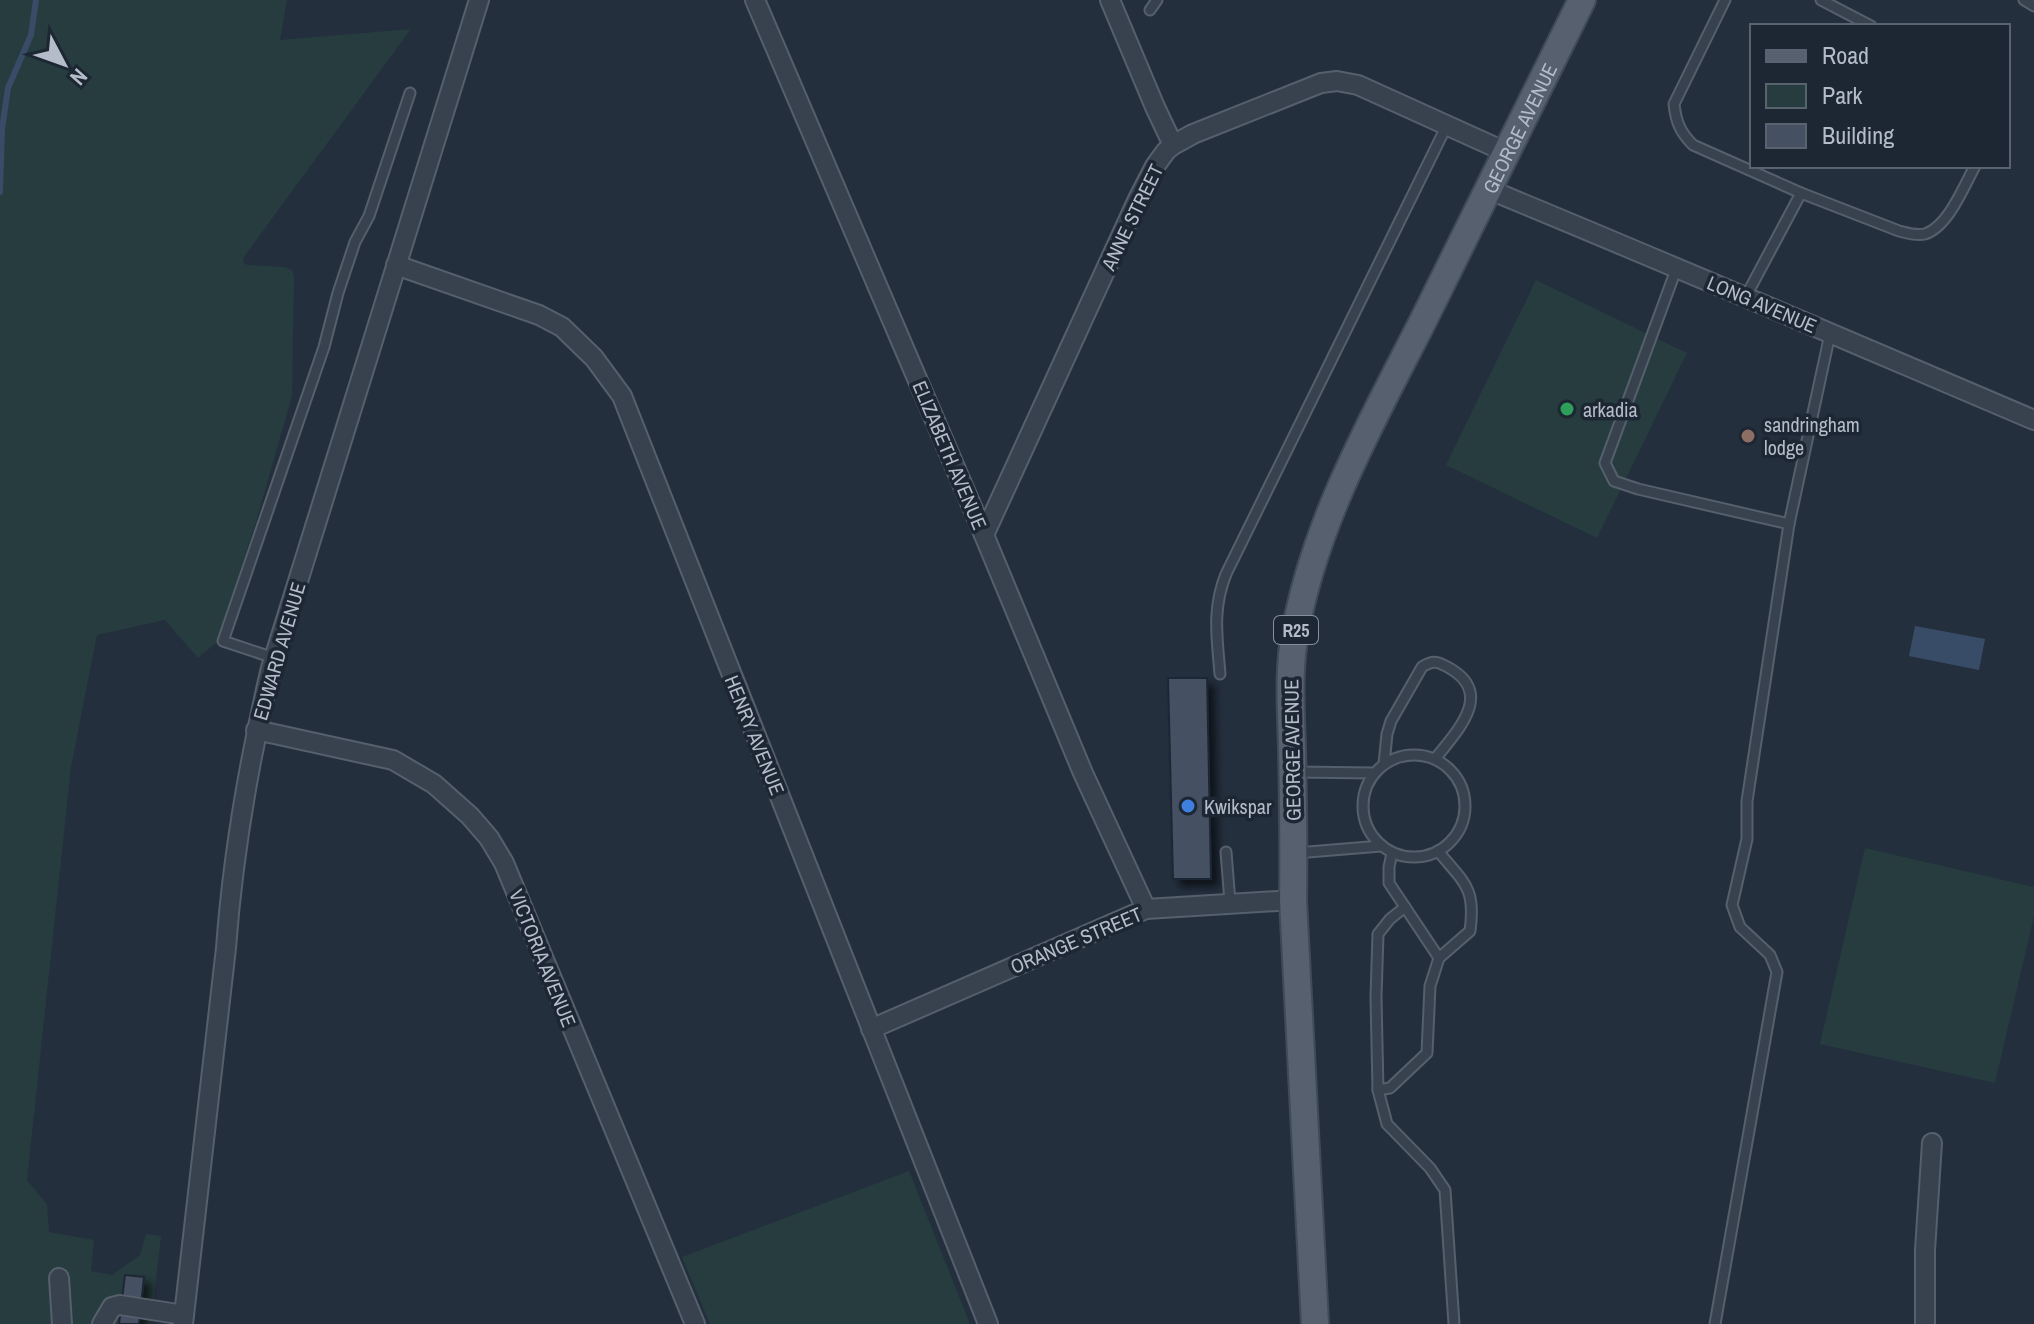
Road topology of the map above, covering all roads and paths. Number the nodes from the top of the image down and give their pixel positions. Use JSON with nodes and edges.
{"nodes":[{"id":1,"x":479,"y":0,"type":"edge"},
{"id":2,"x":755,"y":0,"type":"edge"},
{"id":3,"x":1110,"y":0,"type":"edge"},
{"id":4,"x":1157,"y":0,"type":"edge"},
{"id":5,"x":1582,"y":0,"type":"edge"},
{"id":6,"x":1725,"y":0,"type":"edge"},
{"id":7,"x":1821,"y":0,"type":"edge"},
{"id":8,"x":2024,"y":0,"type":"edge"},
{"id":9,"x":2034,"y":6,"type":"edge"},
{"id":10,"x":1150,"y":10,"type":"dead end"},
{"id":11,"x":1867,"y":24,"type":"edge"},
{"id":12,"x":410,"y":93,"type":"dead end"},
{"id":13,"x":1447,"y":125,"type":"junction"},
{"id":14,"x":1173,"y":145,"type":"junction"},
{"id":15,"x":1508,"y":153,"type":"junction"},
{"id":16,"x":1974,"y":168,"type":"edge"},
{"id":17,"x":1490,"y":190,"type":"junction"},
{"id":18,"x":1801,"y":193,"type":"junction"},
{"id":19,"x":396,"y":265,"type":"junction"},
{"id":20,"x":1677,"y":267,"type":"junction"},
{"id":21,"x":1745,"y":298,"type":"junction"},
{"id":22,"x":1830,"y":334,"type":"junction"},
{"id":23,"x":2034,"y":420,"type":"edge"},
{"id":24,"x":1789,"y":524,"type":"junction"},
{"id":25,"x":984,"y":535,"type":"junction"},
{"id":26,"x":274,"y":658,"type":"junction"},
{"id":27,"x":1220,"y":674,"type":"dead end"},
{"id":28,"x":256,"y":730,"type":"junction"},
{"id":29,"x":1435,"y":759,"type":"junction"},
{"id":30,"x":1384,"y":764,"type":"junction"},
{"id":31,"x":1293,"y":772,"type":"junction"},
{"id":32,"x":1374,"y":773,"type":"junction"},
{"id":33,"x":1381,"y":846,"type":"junction"},
{"id":34,"x":1438,"y":851,"type":"junction"},
{"id":35,"x":1226,"y":852,"type":"dead end"},
{"id":36,"x":1294,"y":853,"type":"junction"},
{"id":37,"x":1392,"y":853,"type":"junction"},
{"id":38,"x":1293,"y":900,"type":"junction"},
{"id":39,"x":1230,"y":902,"type":"junction"},
{"id":40,"x":1405,"y":907,"type":"junction"},
{"id":41,"x":1146,"y":909,"type":"junction"},
{"id":42,"x":1439,"y":958,"type":"junction"},
{"id":43,"x":871,"y":1029,"type":"junction"},
{"id":44,"x":1378,"y":1090,"type":"junction"},
{"id":45,"x":1932,"y":1143,"type":"dead end"},
{"id":46,"x":59,"y":1278,"type":"dead end"},
{"id":47,"x":183,"y":1320,"type":"edge"},
{"id":48,"x":62,"y":1324,"type":"edge"},
{"id":49,"x":102,"y":1324,"type":"edge"},
{"id":50,"x":695,"y":1324,"type":"edge"},
{"id":51,"x":988,"y":1324,"type":"edge"},
{"id":52,"x":1315,"y":1324,"type":"edge"},
{"id":53,"x":1454,"y":1324,"type":"edge"},
{"id":54,"x":1715,"y":1324,"type":"edge"},
{"id":55,"x":1925,"y":1324,"type":"edge"}],
"edges":[{"from":1,"to":19,"type":"street","name":"EDWARD AVENUE"},
{"from":2,"to":25,"type":"street","name":"ELIZABETH AVENUE"},
{"from":3,"to":14,"type":"street"},
{"from":4,"to":10,"type":"lane"},
{"from":5,"to":15,"type":"main road","name":"GEORGE AVENUE","number":"R25"},
{"from":6,"to":18,"type":"lane"},
{"from":7,"to":11,"type":"lane"},
{"from":8,"to":9,"type":"lane"},
{"from":12,"to":26,"type":"lane"},
{"from":13,"to":14,"type":"street","name":"ANNE STREET"},
{"from":13,"to":15,"type":"street","name":"ANNE STREET"},
{"from":13,"to":27,"type":"lane"},
{"from":14,"to":25,"type":"street","name":"ANNE STREET"},
{"from":15,"to":17,"type":"main road","name":"GEORGE AVENUE","number":"R25"},
{"from":16,"to":18,"type":"lane"},
{"from":17,"to":20,"type":"street","name":"LONG AVENUE"},
{"from":17,"to":31,"type":"main road","name":"GEORGE AVENUE","number":"R25"},
{"from":18,"to":21,"type":"lane"},
{"from":19,"to":26,"type":"street","name":"EDWARD AVENUE"},
{"from":19,"to":43,"type":"street","name":"HENRY AVENUE"},
{"from":20,"to":21,"type":"street","name":"LONG AVENUE"},
{"from":20,"to":24,"type":"lane"},
{"from":21,"to":22,"type":"street","name":"LONG AVENUE"},
{"from":22,"to":23,"type":"street","name":"LONG AVENUE"},
{"from":22,"to":24,"type":"lane"},
{"from":24,"to":54,"type":"lane"},
{"from":25,"to":41,"type":"street","name":"ELIZABETH AVENUE"},
{"from":26,"to":28,"type":"street","name":"EDWARD AVENUE"},
{"from":28,"to":47,"type":"street","name":"EDWARD AVENUE"},
{"from":28,"to":50,"type":"street","name":"VICTORIA AVENUE"},
{"from":29,"to":30,"type":"lane"},
{"from":29,"to":30,"type":"lane"},
{"from":29,"to":34,"type":"lane"},
{"from":30,"to":32,"type":"lane"},
{"from":31,"to":32,"type":"lane"},
{"from":31,"to":36,"type":"main road","name":"GEORGE AVENUE","number":"R25"},
{"from":32,"to":33,"type":"lane"},
{"from":33,"to":36,"type":"lane"},
{"from":33,"to":37,"type":"lane"},
{"from":34,"to":37,"type":"lane"},
{"from":34,"to":42,"type":"lane"},
{"from":35,"to":39,"type":"lane"},
{"from":36,"to":38,"type":"main road","name":"GEORGE AVENUE","number":"R25"},
{"from":37,"to":40,"type":"lane"},
{"from":38,"to":39,"type":"street","name":"ORANGE STREET"},
{"from":38,"to":52,"type":"main road","name":"GEORGE AVENUE","number":"R25"},
{"from":39,"to":41,"type":"street","name":"ORANGE STREET"},
{"from":40,"to":42,"type":"lane"},
{"from":40,"to":44,"type":"lane"},
{"from":41,"to":43,"type":"street","name":"ORANGE STREET"},
{"from":42,"to":44,"type":"lane"},
{"from":43,"to":51,"type":"street","name":"HENRY AVENUE"},
{"from":44,"to":53,"type":"lane"},
{"from":45,"to":55,"type":"street"},
{"from":46,"to":48,"type":"street"},
{"from":47,"to":49,"type":"street"}]}
